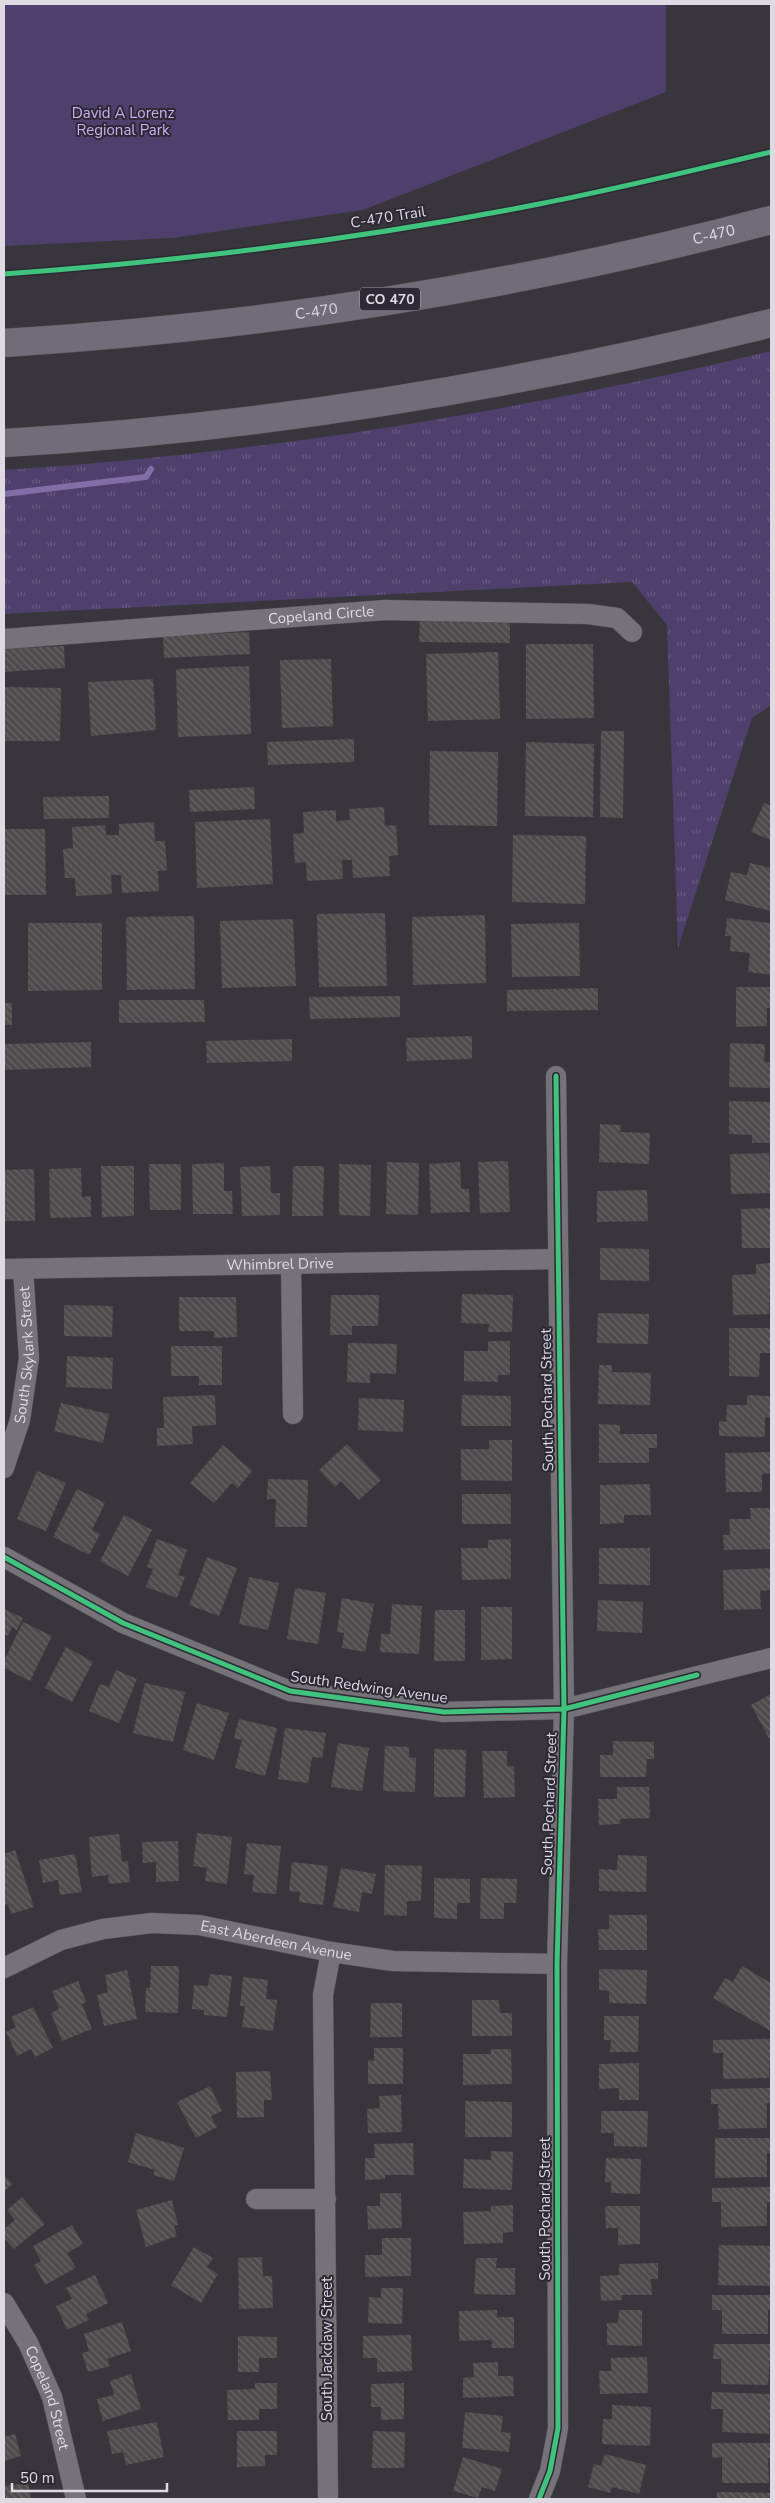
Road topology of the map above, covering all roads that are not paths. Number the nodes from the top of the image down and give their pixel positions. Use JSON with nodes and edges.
{"nodes":[{"id":1,"x":771,"y":220,"type":"edge"},
{"id":2,"x":771,"y":323,"type":"edge"},
{"id":3,"x":4,"y":343,"type":"edge"},
{"id":4,"x":4,"y":443,"type":"edge"},
{"id":5,"x":632,"y":632,"type":"dead end"},
{"id":6,"x":4,"y":638,"type":"edge"},
{"id":7,"x":556,"y":1076,"type":"dead end"},
{"id":8,"x":557,"y":1258,"type":"junction"},
{"id":9,"x":291,"y":1264,"type":"junction"},
{"id":10,"x":14,"y":1269,"type":"edge"},
{"id":11,"x":293,"y":1414,"type":"dead end"},
{"id":12,"x":4,"y":1468,"type":"edge"},
{"id":13,"x":4,"y":1557,"type":"edge"},
{"id":14,"x":771,"y":1658,"type":"edge"},
{"id":15,"x":564,"y":1708,"type":"junction"},
{"id":16,"x":331,"y":1952,"type":"junction"},
{"id":17,"x":557,"y":1964,"type":"junction"},
{"id":18,"x":4,"y":1968,"type":"edge"},
{"id":19,"x":256,"y":2199,"type":"dead end"},
{"id":20,"x":326,"y":2199,"type":"junction"},
{"id":21,"x":4,"y":2303,"type":"edge"},
{"id":22,"x":76,"y":2499,"type":"edge"},
{"id":23,"x":328,"y":2499,"type":"edge"},
{"id":24,"x":539,"y":2499,"type":"edge"}],
"edges":[{"from":1,"to":3,"type":"highway","name":"C-470","number":"CO 470"},
{"from":2,"to":4,"type":"highway"},
{"from":5,"to":6,"type":"street","name":"Copeland Circle"},
{"from":7,"to":8,"type":"street","name":"South Pochard Street"},
{"from":8,"to":9,"type":"street","name":"Whimbrel Drive"},
{"from":8,"to":15,"type":"street","name":"South Pochard Street"},
{"from":9,"to":10,"type":"street","name":"Whimbrel Drive"},
{"from":9,"to":11,"type":"street"},
{"from":10,"to":12,"type":"street","name":"South Skylark Street"},
{"from":13,"to":15,"type":"street","name":"South Redwing Avenue"},
{"from":14,"to":15,"type":"street","name":"South Redwing Avenue"},
{"from":15,"to":17,"type":"street","name":"South Pochard Street"},
{"from":16,"to":17,"type":"street","name":"East Aberdeen Avenue"},
{"from":16,"to":18,"type":"street","name":"East Aberdeen Avenue"},
{"from":16,"to":20,"type":"street","name":"South Jackdaw Street"},
{"from":17,"to":24,"type":"street","name":"South Pochard Street"},
{"from":19,"to":20,"type":"street"},
{"from":20,"to":23,"type":"street","name":"South Jackdaw Street"},
{"from":21,"to":22,"type":"street","name":"Copeland Street"}]}
